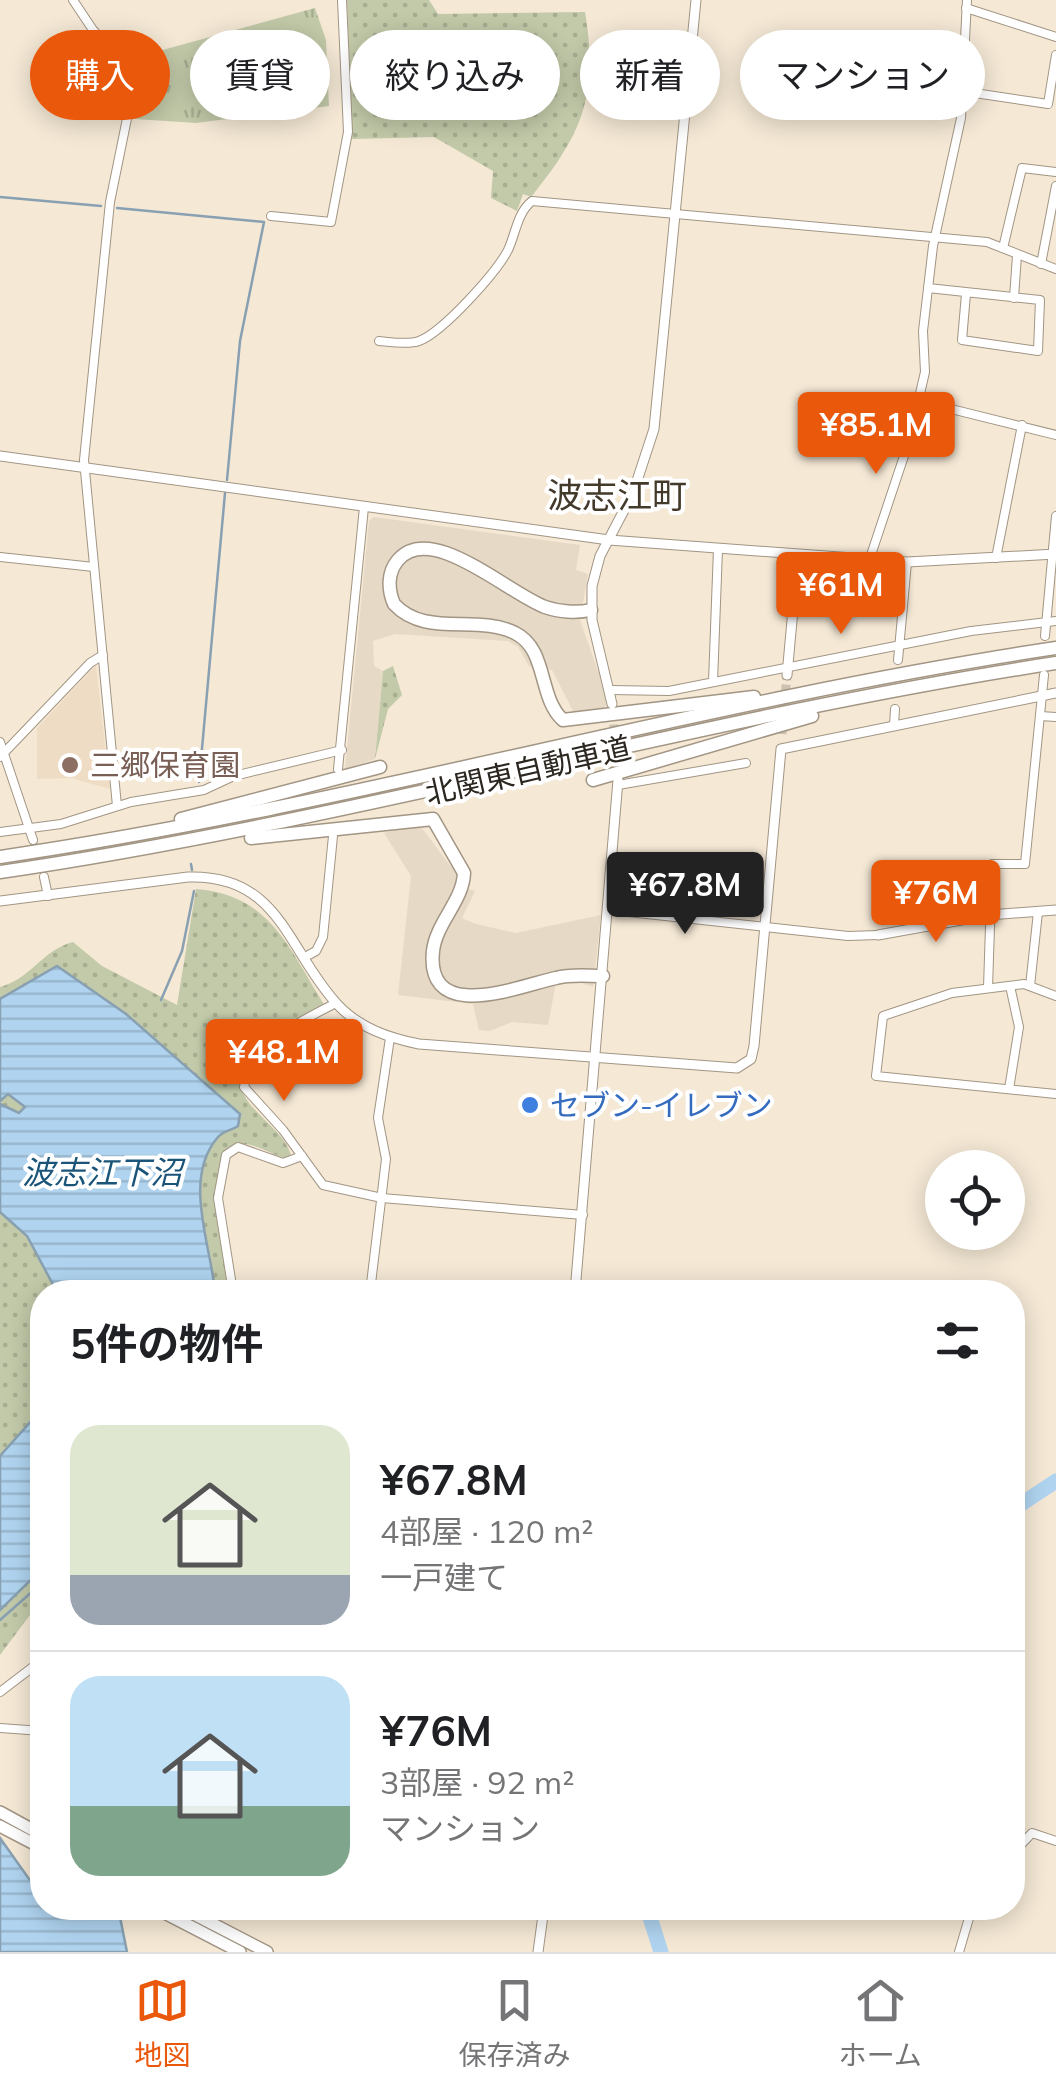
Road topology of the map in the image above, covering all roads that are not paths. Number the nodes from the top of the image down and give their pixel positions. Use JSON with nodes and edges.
{"nodes":[{"id":1,"x":72,"y":0,"type":"edge"},
{"id":2,"x":342,"y":0,"type":"edge"},
{"id":3,"x":696,"y":0,"type":"edge"},
{"id":4,"x":966,"y":4,"type":"edge"},
{"id":5,"x":965,"y":30,"type":"edge"},
{"id":6,"x":1056,"y":37,"type":"edge"},
{"id":7,"x":1056,"y":55,"type":"edge"},
{"id":8,"x":985,"y":95,"type":"edge"},
{"id":9,"x":961,"y":120,"type":"edge"},
{"id":10,"x":1056,"y":172,"type":"edge"},
{"id":11,"x":1056,"y":186,"type":"edge"},
{"id":12,"x":271,"y":216,"type":"dead end"},
{"id":13,"x":677,"y":216,"type":"junction"},
{"id":14,"x":935,"y":238,"type":"junction"},
{"id":15,"x":1003,"y":248,"type":"junction"},
{"id":16,"x":1017,"y":255,"type":"junction"},
{"id":17,"x":1041,"y":264,"type":"junction"},
{"id":18,"x":1056,"y":269,"type":"edge"},
{"id":19,"x":928,"y":288,"type":"junction"},
{"id":20,"x":966,"y":294,"type":"junction"},
{"id":21,"x":1014,"y":298,"type":"junction"},
{"id":22,"x":379,"y":341,"type":"dead end"},
{"id":23,"x":919,"y":400,"type":"junction"},
{"id":24,"x":1022,"y":425,"type":"junction"},
{"id":25,"x":1056,"y":436,"type":"edge"},
{"id":26,"x":0,"y":456,"type":"edge"},
{"id":27,"x":84,"y":468,"type":"junction"},
{"id":28,"x":364,"y":507,"type":"junction"},
{"id":29,"x":1056,"y":516,"type":"edge"},
{"id":30,"x":609,"y":540,"type":"junction"},
{"id":31,"x":718,"y":548,"type":"junction"},
{"id":32,"x":1054,"y":554,"type":"edge"},
{"id":33,"x":0,"y":556,"type":"edge"},
{"id":34,"x":798,"y":556,"type":"junction"},
{"id":35,"x":869,"y":560,"type":"junction"},
{"id":36,"x":996,"y":560,"type":"junction"},
{"id":37,"x":907,"y":562,"type":"junction"},
{"id":38,"x":94,"y":567,"type":"junction"},
{"id":39,"x":592,"y":610,"type":"junction"},
{"id":40,"x":1056,"y":621,"type":"edge"},
{"id":41,"x":1046,"y":623,"type":"junction"},
{"id":42,"x":1045,"y":636,"type":"dead end"},
{"id":43,"x":901,"y":644,"type":"junction"},
{"id":44,"x":1056,"y":648,"type":"edge"},
{"id":45,"x":103,"y":655,"type":"junction"},
{"id":46,"x":898,"y":660,"type":"dead end"},
{"id":47,"x":1056,"y":663,"type":"edge"},
{"id":48,"x":788,"y":670,"type":"junction"},
{"id":49,"x":533,"y":675,"type":"dead end"},
{"id":50,"x":1044,"y":675,"type":"dead end"},
{"id":51,"x":713,"y":682,"type":"junction"},
{"id":52,"x":930,"y":684,"type":"junction"},
{"id":53,"x":831,"y":688,"type":"junction"},
{"id":54,"x":611,"y":690,"type":"junction"},
{"id":55,"x":1056,"y":693,"type":"edge"},
{"id":56,"x":1042,"y":695,"type":"junction"},
{"id":57,"x":612,"y":704,"type":"tunnel mouth"},
{"id":58,"x":895,"y":710,"type":"dead end"},
{"id":59,"x":1040,"y":716,"type":"junction"},
{"id":60,"x":1056,"y":716,"type":"edge"},
{"id":61,"x":894,"y":725,"type":"junction"},
{"id":62,"x":782,"y":734,"type":"tunnel mouth"},
{"id":63,"x":0,"y":742,"type":"edge"},
{"id":64,"x":342,"y":750,"type":"junction"},
{"id":65,"x":781,"y":750,"type":"junction"},
{"id":66,"x":2,"y":754,"type":"edge"},
{"id":67,"x":746,"y":763,"type":"dead end"},
{"id":68,"x":380,"y":767,"type":"dead end"},
{"id":69,"x":338,"y":768,"type":"dead end"},
{"id":70,"x":593,"y":780,"type":"dead end"},
{"id":71,"x":618,"y":782,"type":"joint"},
{"id":72,"x":117,"y":806,"type":"junction"},
{"id":73,"x":29,"y":826,"type":"junction"},
{"id":74,"x":0,"y":832,"type":"edge"},
{"id":75,"x":333,"y":836,"type":"dead end"},
{"id":76,"x":33,"y":840,"type":"tunnel mouth"},
{"id":77,"x":153,"y":848,"type":"junction"},
{"id":78,"x":52,"y":849,"type":"junction"},
{"id":79,"x":0,"y":857,"type":"edge"},
{"id":80,"x":0,"y":872,"type":"edge"},
{"id":81,"x":44,"y":877,"type":"tunnel mouth"},
{"id":82,"x":471,"y":881,"type":"dead end"},
{"id":83,"x":48,"y":896,"type":"junction"},
{"id":84,"x":0,"y":901,"type":"edge"},
{"id":85,"x":610,"y":910,"type":"junction"},
{"id":86,"x":1056,"y":910,"type":"edge"},
{"id":87,"x":1038,"y":912,"type":"junction"},
{"id":88,"x":988,"y":916,"type":"junction"},
{"id":89,"x":764,"y":926,"type":"junction"},
{"id":90,"x":878,"y":935,"type":"joint"},
{"id":91,"x":305,"y":958,"type":"junction"},
{"id":92,"x":602,"y":976,"type":"junction"},
{"id":93,"x":1010,"y":986,"type":"junction"},
{"id":94,"x":1030,"y":986,"type":"junction"},
{"id":95,"x":988,"y":988,"type":"junction"},
{"id":96,"x":1056,"y":996,"type":"edge"},
{"id":97,"x":336,"y":1003,"type":"junction"},
{"id":98,"x":390,"y":1038,"type":"junction"},
{"id":99,"x":597,"y":1057,"type":"junction"},
{"id":100,"x":1008,"y":1089,"type":"junction"},
{"id":101,"x":1056,"y":1094,"type":"edge"},
{"id":102,"x":302,"y":1156,"type":"junction"},
{"id":103,"x":382,"y":1198,"type":"junction"},
{"id":104,"x":583,"y":1215,"type":"junction"},
{"id":105,"x":231,"y":1280,"type":"edge"},
{"id":106,"x":372,"y":1280,"type":"edge"},
{"id":107,"x":577,"y":1280,"type":"edge"},
{"id":108,"x":30,"y":1669,"type":"edge"},
{"id":109,"x":0,"y":1692,"type":"edge"},
{"id":110,"x":0,"y":1728,"type":"edge"},
{"id":111,"x":30,"y":1730,"type":"edge"},
{"id":112,"x":0,"y":1812,"type":"edge"},
{"id":113,"x":0,"y":1826,"type":"edge"},
{"id":114,"x":30,"y":1832,"type":"edge"},
{"id":115,"x":30,"y":1834,"type":"edge"},
{"id":116,"x":1025,"y":1840,"type":"edge"},
{"id":117,"x":1056,"y":1841,"type":"edge"},
{"id":118,"x":178,"y":1920,"type":"edge"},
{"id":119,"x":205,"y":1920,"type":"edge"},
{"id":120,"x":542,"y":1920,"type":"edge"},
{"id":121,"x":968,"y":1920,"type":"edge"},
{"id":122,"x":240,"y":1952,"type":"edge"},
{"id":123,"x":267,"y":1952,"type":"edge"},
{"id":124,"x":538,"y":1952,"type":"edge"},
{"id":125,"x":959,"y":1952,"type":"edge"}],
"edges":[{"from":1,"to":27,"type":"street"},
{"from":2,"to":12,"type":"street"},
{"from":3,"to":13,"type":"street"},
{"from":4,"to":5,"type":"street"},
{"from":4,"to":6,"type":"street"},
{"from":7,"to":8,"type":"street"},
{"from":9,"to":14,"type":"street"},
{"from":10,"to":15,"type":"street"},
{"from":11,"to":17,"type":"street"},
{"from":13,"to":14,"type":"street"},
{"from":13,"to":22,"type":"street"},
{"from":13,"to":30,"type":"street"},
{"from":14,"to":15,"type":"street"},
{"from":14,"to":19,"type":"street"},
{"from":15,"to":16,"type":"street"},
{"from":16,"to":17,"type":"street"},
{"from":16,"to":21,"type":"street"},
{"from":17,"to":18,"type":"street"},
{"from":19,"to":20,"type":"street"},
{"from":19,"to":23,"type":"street"},
{"from":20,"to":21,"type":"street"},
{"from":20,"to":21,"type":"street"},
{"from":23,"to":24,"type":"street"},
{"from":23,"to":35,"type":"street"},
{"from":24,"to":25,"type":"street"},
{"from":24,"to":36,"type":"street"},
{"from":26,"to":27,"type":"street"},
{"from":27,"to":28,"type":"street"},
{"from":27,"to":38,"type":"street"},
{"from":28,"to":30,"type":"street"},
{"from":28,"to":64,"type":"street"},
{"from":29,"to":32,"type":"street"},
{"from":30,"to":31,"type":"street"},
{"from":30,"to":39,"type":"street"},
{"from":31,"to":34,"type":"street"},
{"from":31,"to":51,"type":"street"},
{"from":32,"to":36,"type":"street"},
{"from":32,"to":41,"type":"street"},
{"from":33,"to":38,"type":"street"},
{"from":34,"to":35,"type":"street"},
{"from":34,"to":48,"type":"street"},
{"from":35,"to":37,"type":"street"},
{"from":36,"to":37,"type":"street"},
{"from":37,"to":43,"type":"street"},
{"from":38,"to":45,"type":"street"},
{"from":39,"to":49,"type":"highway"},
{"from":39,"to":53,"type":"highway"},
{"from":39,"to":54,"type":"street"},
{"from":40,"to":41,"type":"street"},
{"from":41,"to":42,"type":"street"},
{"from":41,"to":43,"type":"street"},
{"from":43,"to":46,"type":"street"},
{"from":43,"to":48,"type":"street"},
{"from":44,"to":53,"type":"highway","name":"北関東自動車道"},
{"from":45,"to":66,"type":"street"},
{"from":45,"to":72,"type":"street"},
{"from":47,"to":52,"type":"highway","name":"北関東自動車道"},
{"from":48,"to":51,"type":"street"},
{"from":50,"to":56,"type":"street"},
{"from":51,"to":54,"type":"street"},
{"from":52,"to":70,"type":"highway"},
{"from":52,"to":77,"type":"highway","name":"北関東自動車道"},
{"from":53,"to":78,"type":"highway","name":"北関東自動車道"},
{"from":54,"to":57,"type":"street"},
{"from":55,"to":56,"type":"street"},
{"from":56,"to":59,"type":"street"},
{"from":56,"to":61,"type":"street"},
{"from":58,"to":61,"type":"street"},
{"from":59,"to":60,"type":"street"},
{"from":59,"to":88,"type":"street"},
{"from":61,"to":65,"type":"street"},
{"from":62,"to":65,"type":"street"},
{"from":63,"to":66,"type":"street"},
{"from":64,"to":69,"type":"street"},
{"from":64,"to":72,"type":"street"},
{"from":65,"to":89,"type":"street"},
{"from":66,"to":73,"type":"street"},
{"from":67,"to":71,"type":"street"},
{"from":68,"to":78,"type":"highway"},
{"from":71,"to":85,"type":"street"},
{"from":72,"to":73,"type":"street"},
{"from":73,"to":74,"type":"street"},
{"from":73,"to":76,"type":"street"},
{"from":75,"to":91,"type":"street"},
{"from":77,"to":80,"type":"highway","name":"北関東自動車道"},
{"from":77,"to":92,"type":"highway"},
{"from":78,"to":79,"type":"highway","name":"北関東自動車道"},
{"from":81,"to":83,"type":"street"},
{"from":82,"to":92,"type":"highway"},
{"from":83,"to":84,"type":"street"},
{"from":83,"to":91,"type":"street"},
{"from":85,"to":89,"type":"street"},
{"from":85,"to":92,"type":"street"},
{"from":86,"to":87,"type":"street"},
{"from":87,"to":88,"type":"street"},
{"from":87,"to":94,"type":"street"},
{"from":88,"to":90,"type":"street"},
{"from":88,"to":95,"type":"street"},
{"from":89,"to":90,"type":"street"},
{"from":89,"to":99,"type":"street"},
{"from":91,"to":97,"type":"street"},
{"from":92,"to":99,"type":"street"},
{"from":93,"to":94,"type":"street"},
{"from":93,"to":95,"type":"street"},
{"from":93,"to":100,"type":"street"},
{"from":94,"to":96,"type":"street"},
{"from":95,"to":100,"type":"street"},
{"from":97,"to":98,"type":"street"},
{"from":97,"to":102,"type":"street"},
{"from":98,"to":99,"type":"street"},
{"from":98,"to":103,"type":"street"},
{"from":99,"to":104,"type":"street"},
{"from":100,"to":101,"type":"street"},
{"from":102,"to":103,"type":"street"},
{"from":102,"to":105,"type":"street"},
{"from":103,"to":104,"type":"street"},
{"from":103,"to":106,"type":"street"},
{"from":104,"to":107,"type":"street"},
{"from":108,"to":109,"type":"street"},
{"from":110,"to":111,"type":"street"},
{"from":112,"to":114,"type":"highway"},
{"from":113,"to":115,"type":"highway"},
{"from":116,"to":117,"type":"street"},
{"from":118,"to":122,"type":"highway"},
{"from":119,"to":123,"type":"highway"},
{"from":120,"to":124,"type":"street"},
{"from":121,"to":125,"type":"street"}]}
